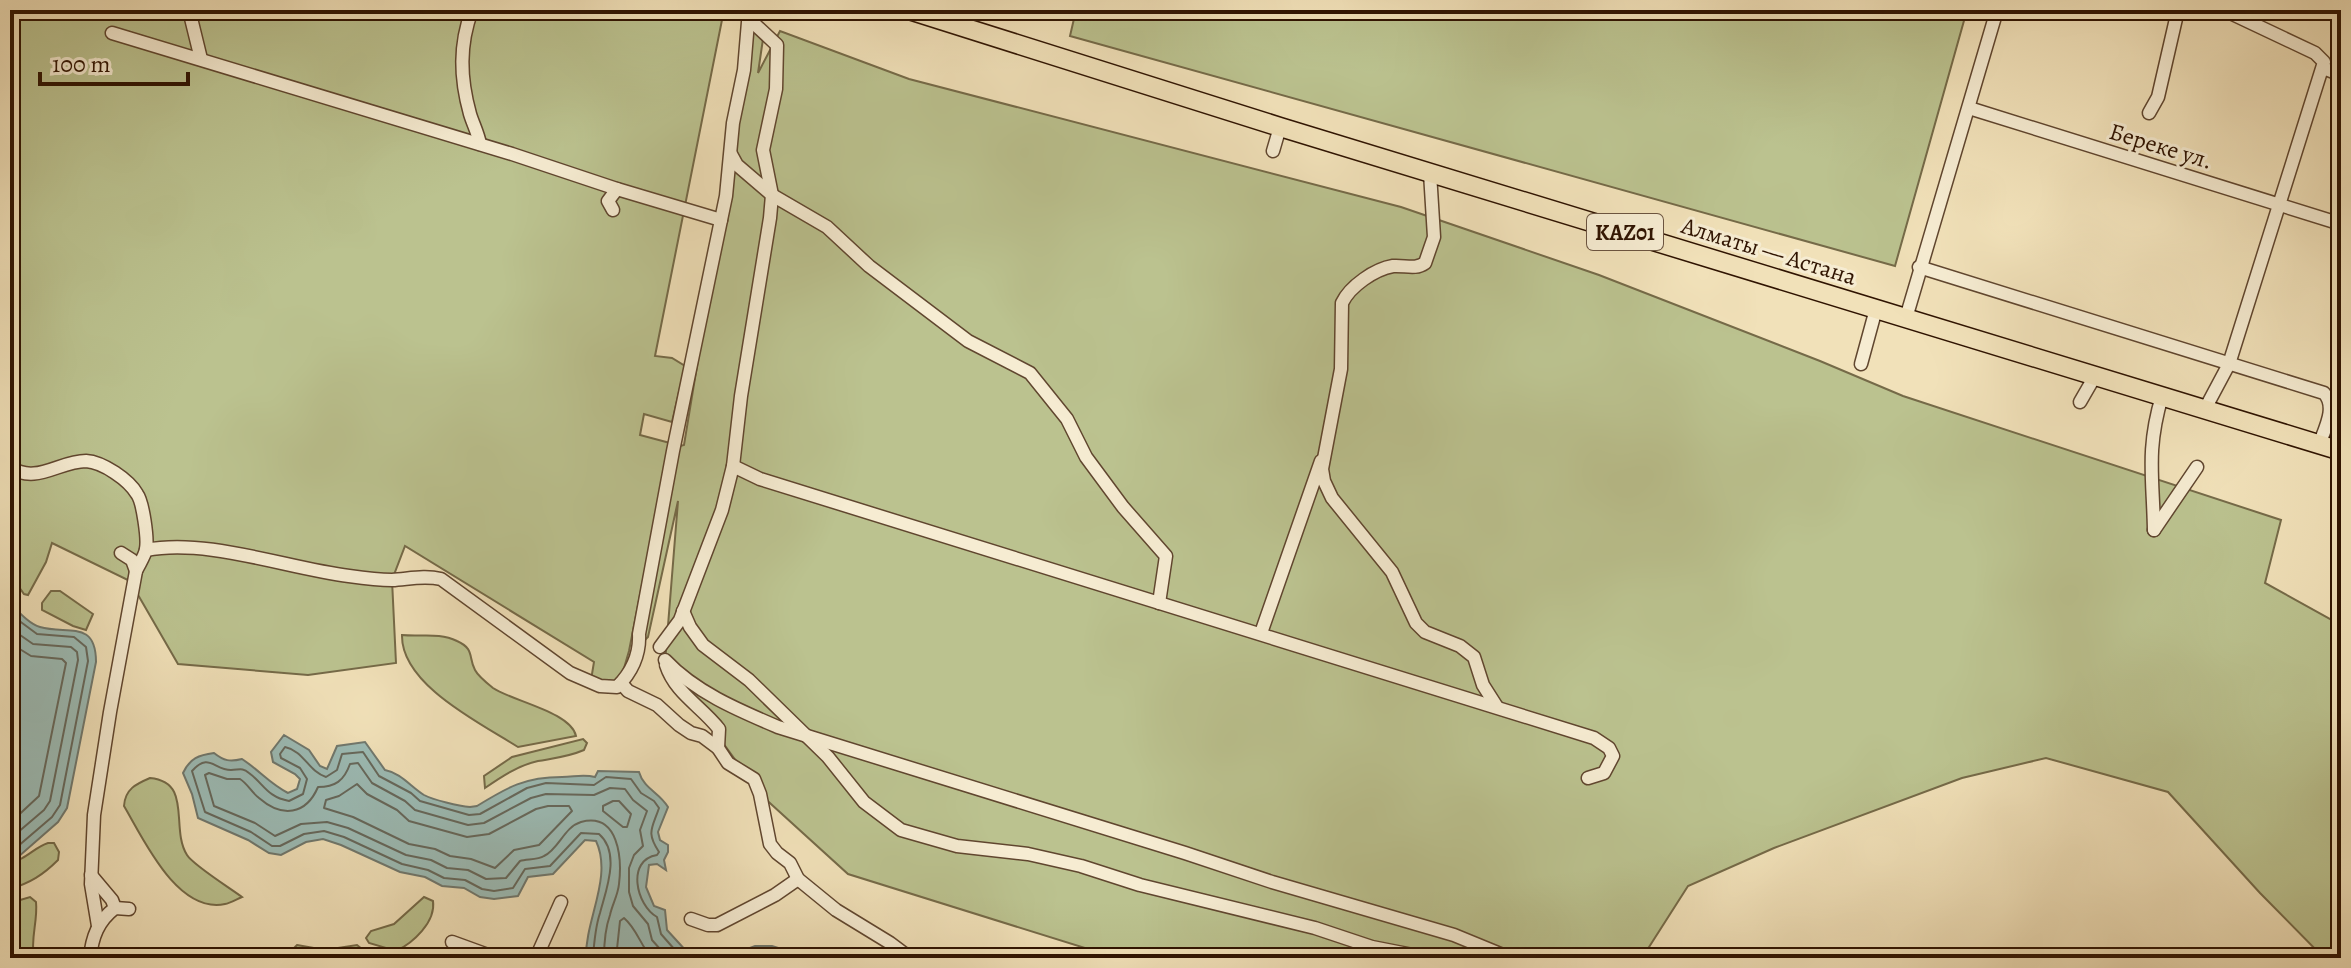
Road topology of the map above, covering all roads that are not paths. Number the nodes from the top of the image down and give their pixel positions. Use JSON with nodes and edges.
{"nodes":[{"id":1,"x":189,"y":10,"type":"edge"},
{"id":2,"x":472,"y":10,"type":"edge"},
{"id":3,"x":909,"y":10,"type":"edge"},
{"id":4,"x":1997,"y":10,"type":"edge"},
{"id":5,"x":2178,"y":10,"type":"edge"},
{"id":6,"x":2224,"y":10,"type":"edge"},
{"id":7,"x":749,"y":14,"type":"edge"},
{"id":8,"x":112,"y":33,"type":"dead end"},
{"id":9,"x":201,"y":59,"type":"junction"},
{"id":10,"x":2323,"y":68,"type":"junction"},
{"id":11,"x":2341,"y":75,"type":"edge"},
{"id":12,"x":1969,"y":108,"type":"junction"},
{"id":13,"x":2149,"y":113,"type":"dead end"},
{"id":14,"x":1280,"y":127,"type":"junction"},
{"id":15,"x":480,"y":144,"type":"junction"},
{"id":16,"x":1273,"y":151,"type":"dead end"},
{"id":17,"x":731,"y":154,"type":"junction"},
{"id":18,"x":1430,"y":173,"type":"junction"},
{"id":19,"x":617,"y":189,"type":"junction"},
{"id":20,"x":772,"y":195,"type":"junction"},
{"id":21,"x":2279,"y":205,"type":"junction"},
{"id":22,"x":613,"y":210,"type":"dead end"},
{"id":23,"x":721,"y":220,"type":"junction"},
{"id":24,"x":2341,"y":224,"type":"edge"},
{"id":25,"x":1919,"y":267,"type":"junction"},
{"id":26,"x":1876,"y":309,"type":"junction"},
{"id":27,"x":1906,"y":318,"type":"junction"},
{"id":28,"x":1861,"y":364,"type":"dead end"},
{"id":29,"x":2229,"y":364,"type":"junction"},
{"id":30,"x":2095,"y":376,"type":"junction"},
{"id":31,"x":2162,"y":396,"type":"junction"},
{"id":32,"x":2080,"y":402,"type":"dead end"},
{"id":33,"x":2205,"y":409,"type":"junction"},
{"id":34,"x":2319,"y":445,"type":"junction"},
{"id":35,"x":2341,"y":451,"type":"edge"},
{"id":36,"x":1324,"y":455,"type":"junction"},
{"id":37,"x":733,"y":466,"type":"junction"},
{"id":38,"x":10,"y":467,"type":"edge"},
{"id":39,"x":2197,"y":467,"type":"dead end"},
{"id":40,"x":146,"y":550,"type":"junction"},
{"id":41,"x":121,"y":553,"type":"dead end"},
{"id":42,"x":136,"y":571,"type":"junction"},
{"id":43,"x":1159,"y":603,"type":"junction"},
{"id":44,"x":683,"y":611,"type":"junction"},
{"id":45,"x":1261,"y":633,"type":"junction"},
{"id":46,"x":641,"y":646,"type":"junction"},
{"id":47,"x":660,"y":647,"type":"junction"},
{"id":48,"x":665,"y":660,"type":"junction"},
{"id":49,"x":621,"y":683,"type":"junction"},
{"id":50,"x":1497,"y":707,"type":"junction"},
{"id":51,"x":809,"y":736,"type":"junction"},
{"id":52,"x":718,"y":748,"type":"junction"},
{"id":53,"x":1588,"y":778,"type":"dead end"},
{"id":54,"x":91,"y":875,"type":"junction"},
{"id":55,"x":798,"y":879,"type":"junction"},
{"id":56,"x":561,"y":902,"type":"dead end"},
{"id":57,"x":115,"y":908,"type":"junction"},
{"id":58,"x":129,"y":909,"type":"dead end"},
{"id":59,"x":691,"y":919,"type":"dead end"},
{"id":60,"x":98,"y":926,"type":"junction"},
{"id":61,"x":452,"y":942,"type":"dead end"},
{"id":62,"x":90,"y":958,"type":"edge"},
{"id":63,"x":496,"y":958,"type":"edge"},
{"id":64,"x":536,"y":958,"type":"edge"},
{"id":65,"x":910,"y":958,"type":"edge"},
{"id":66,"x":1428,"y":958,"type":"edge"},
{"id":67,"x":1510,"y":958,"type":"edge"}],
"edges":[{"from":1,"to":9,"type":"street"},
{"from":2,"to":15,"type":"street"},
{"from":3,"to":14,"type":"highway","name":"Алматы — Астана","number":"KАZ01"},
{"from":4,"to":12,"type":"street"},
{"from":5,"to":13,"type":"street"},
{"from":6,"to":10,"type":"street"},
{"from":7,"to":17,"type":"street"},
{"from":7,"to":20,"type":"street"},
{"from":8,"to":9,"type":"street"},
{"from":9,"to":15,"type":"street"},
{"from":10,"to":11,"type":"street"},
{"from":10,"to":21,"type":"street"},
{"from":12,"to":21,"type":"street","name":"Береке ул."},
{"from":12,"to":25,"type":"street"},
{"from":14,"to":16,"type":"street"},
{"from":14,"to":18,"type":"highway","name":"Алматы — Астана","number":"KАZ01"},
{"from":15,"to":19,"type":"street"},
{"from":17,"to":20,"type":"street"},
{"from":17,"to":23,"type":"street"},
{"from":18,"to":26,"type":"highway","name":"Алматы — Астана","number":"KАZ01"},
{"from":18,"to":36,"type":"street"},
{"from":19,"to":22,"type":"street"},
{"from":19,"to":23,"type":"street"},
{"from":20,"to":37,"type":"street"},
{"from":20,"to":43,"type":"street"},
{"from":21,"to":24,"type":"street","name":"Береке ул."},
{"from":21,"to":29,"type":"street"},
{"from":23,"to":46,"type":"street"},
{"from":25,"to":27,"type":"street"},
{"from":25,"to":29,"type":"street"},
{"from":26,"to":27,"type":"highway","name":"Алматы — Астана","number":"KАZ01"},
{"from":26,"to":28,"type":"street"},
{"from":27,"to":30,"type":"highway","name":"Алматы — Астана","number":"KАZ01"},
{"from":29,"to":33,"type":"street"},
{"from":29,"to":34,"type":"street"},
{"from":30,"to":31,"type":"highway","name":"Алматы — Астана","number":"KАZ01"},
{"from":30,"to":32,"type":"street"},
{"from":31,"to":33,"type":"highway","name":"Алматы — Астана","number":"KАZ01"},
{"from":31,"to":39,"type":"street"},
{"from":33,"to":34,"type":"highway","name":"Алматы — Астана","number":"KАZ01"},
{"from":34,"to":35,"type":"highway","name":"Алматы — Астана","number":"KАZ01"},
{"from":36,"to":45,"type":"street"},
{"from":36,"to":50,"type":"street"},
{"from":37,"to":43,"type":"street"},
{"from":37,"to":44,"type":"street"},
{"from":38,"to":40,"type":"street"},
{"from":40,"to":42,"type":"street"},
{"from":40,"to":49,"type":"street"},
{"from":41,"to":42,"type":"street"},
{"from":42,"to":54,"type":"street"},
{"from":43,"to":45,"type":"street"},
{"from":44,"to":47,"type":"street"},
{"from":44,"to":51,"type":"street"},
{"from":45,"to":50,"type":"street"},
{"from":46,"to":47,"type":"street"},
{"from":46,"to":49,"type":"street"},
{"from":47,"to":48,"type":"street"},
{"from":48,"to":51,"type":"street"},
{"from":48,"to":52,"type":"street"},
{"from":49,"to":52,"type":"street"},
{"from":50,"to":53,"type":"street"},
{"from":51,"to":66,"type":"street"},
{"from":51,"to":67,"type":"street"},
{"from":52,"to":55,"type":"street"},
{"from":54,"to":57,"type":"street"},
{"from":54,"to":60,"type":"street"},
{"from":55,"to":59,"type":"street"},
{"from":55,"to":65,"type":"street"},
{"from":56,"to":64,"type":"street"},
{"from":57,"to":58,"type":"street"},
{"from":57,"to":60,"type":"street"},
{"from":60,"to":62,"type":"street"},
{"from":61,"to":63,"type":"street"}]}
